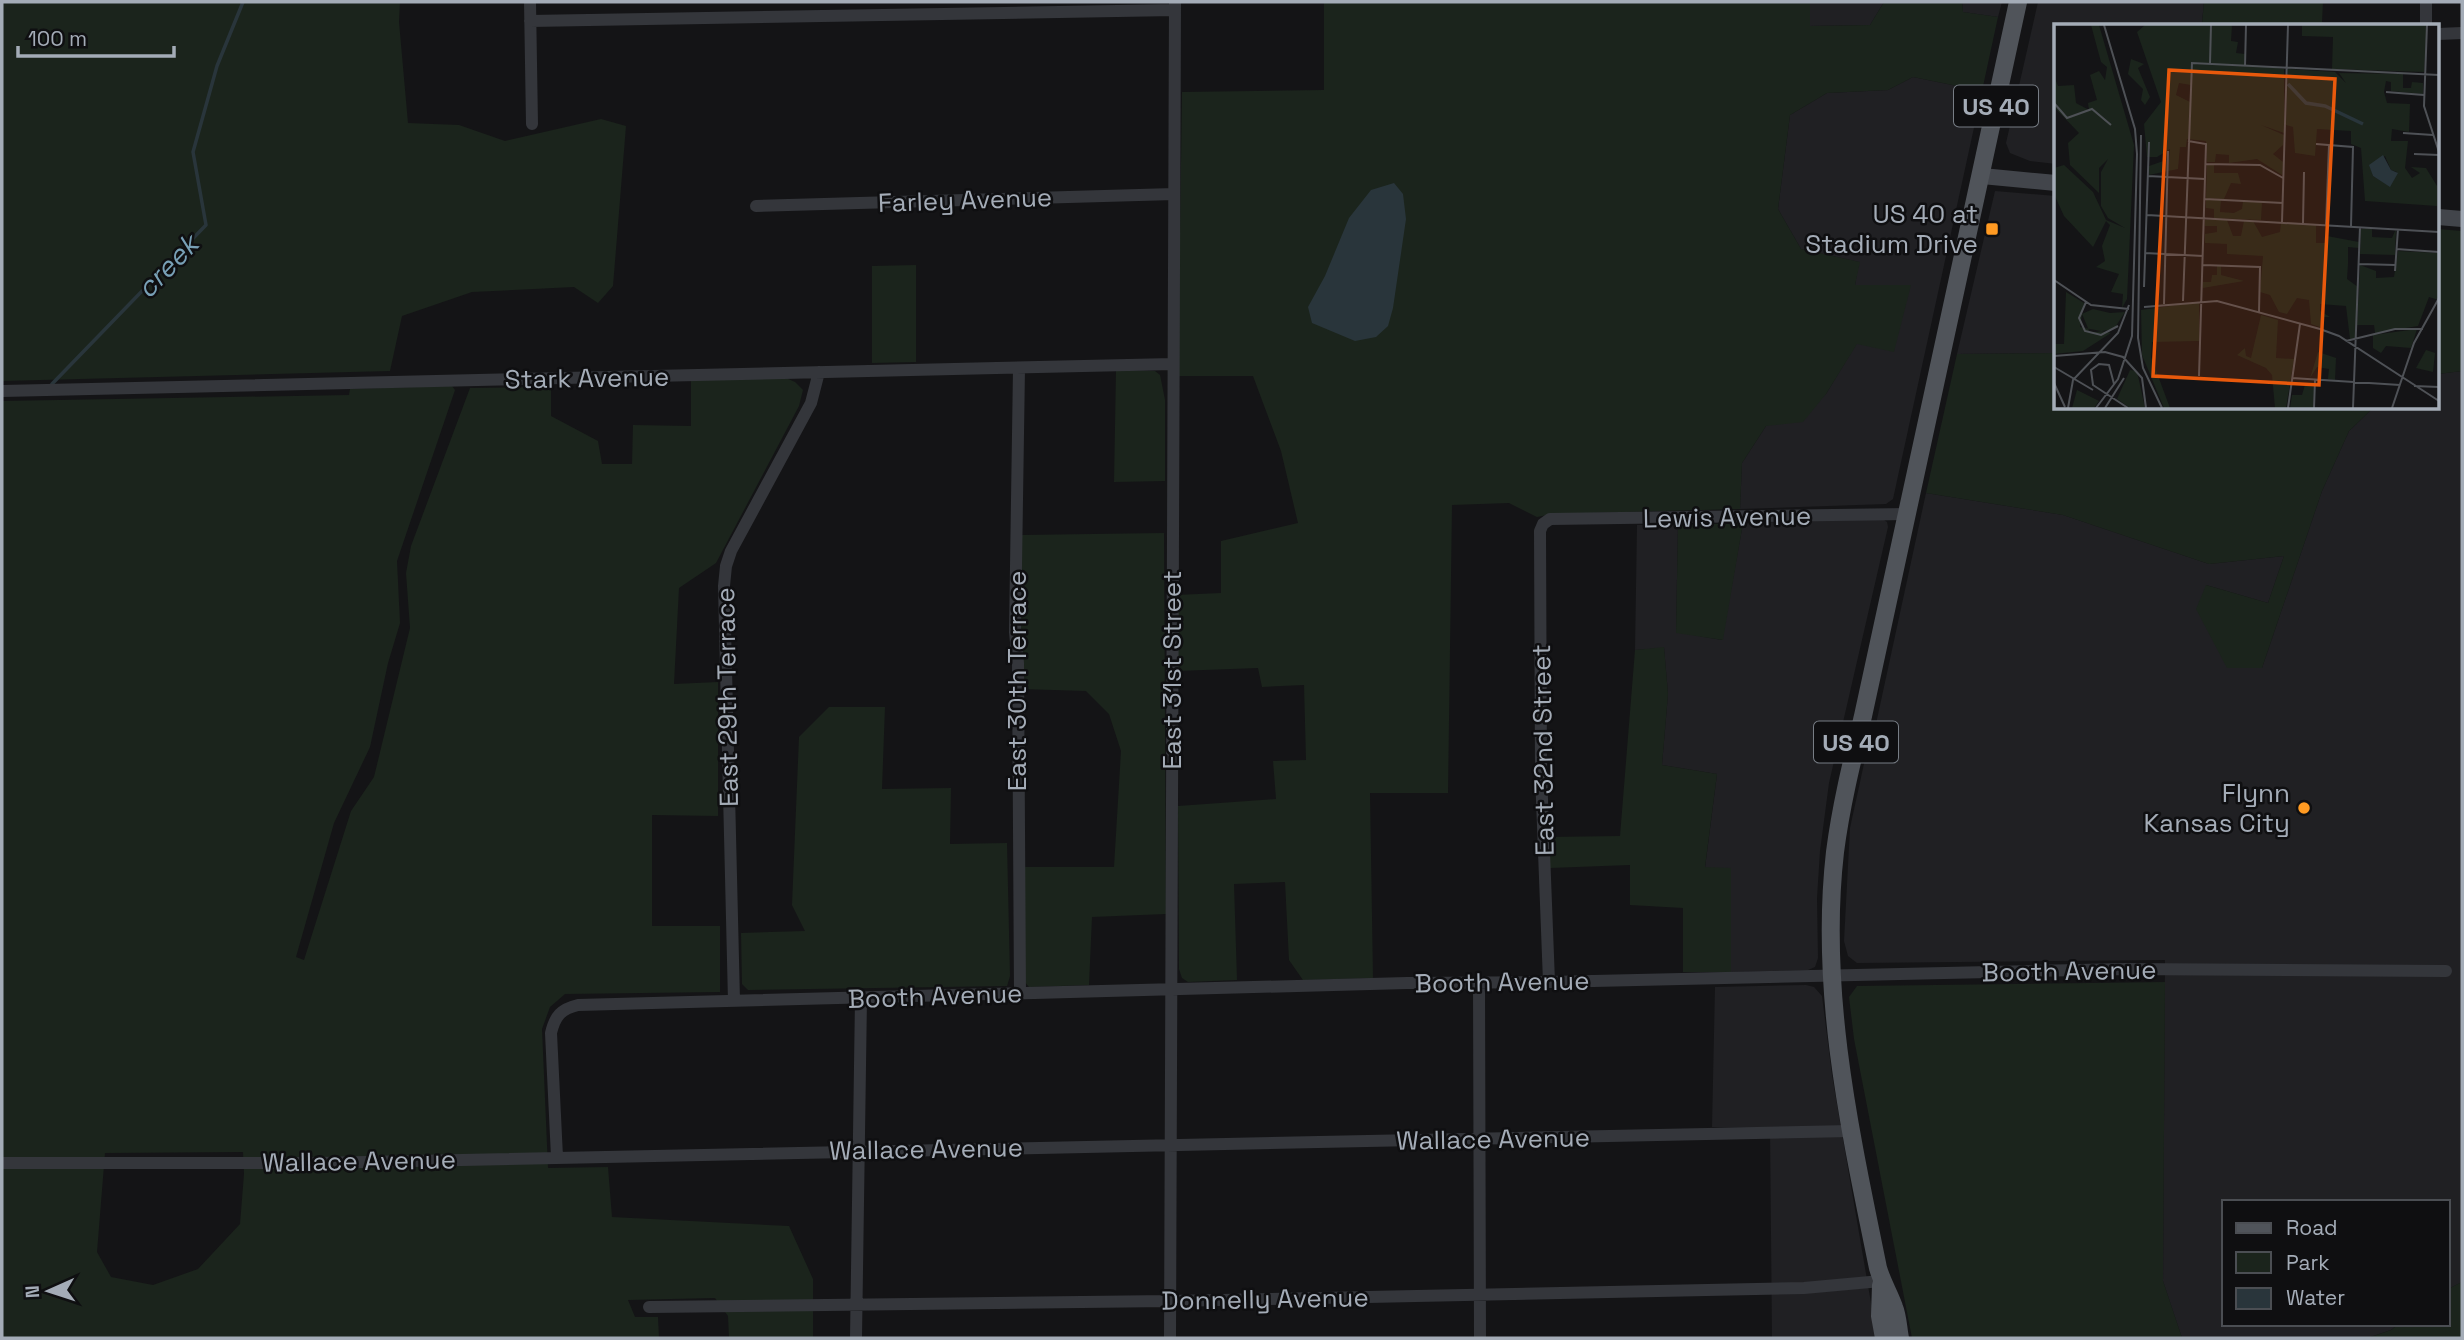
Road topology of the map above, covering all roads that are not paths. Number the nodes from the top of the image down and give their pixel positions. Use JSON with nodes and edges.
{"nodes":[{"id":1,"x":530,"y":2,"type":"edge"},
{"id":2,"x":2018,"y":2,"type":"edge"},
{"id":3,"x":2426,"y":2,"type":"edge"},
{"id":4,"x":1175,"y":6,"type":"edge"},
{"id":5,"x":530,"y":21,"type":"junction"},
{"id":6,"x":2426,"y":24,"type":"edge"},
{"id":7,"x":2462,"y":33,"type":"edge"},
{"id":8,"x":2440,"y":34,"type":"edge"},
{"id":9,"x":532,"y":124,"type":"dead end"},
{"id":10,"x":1982,"y":176,"type":"junction"},
{"id":11,"x":2054,"y":183,"type":"edge"},
{"id":12,"x":1174,"y":194,"type":"junction"},
{"id":13,"x":757,"y":206,"type":"dead end"},
{"id":14,"x":2440,"y":217,"type":"edge"},
{"id":15,"x":2462,"y":219,"type":"edge"},
{"id":16,"x":1173,"y":364,"type":"junction"},
{"id":17,"x":1019,"y":368,"type":"junction"},
{"id":18,"x":819,"y":372,"type":"junction"},
{"id":19,"x":2,"y":391,"type":"edge"},
{"id":20,"x":1908,"y":514,"type":"junction"},
{"id":21,"x":1548,"y":521,"type":"joint"},
{"id":22,"x":2446,"y":971,"type":"dead end"},
{"id":23,"x":1832,"y":977,"type":"junction"},
{"id":24,"x":1479,"y":982,"type":"junction"},
{"id":25,"x":1549,"y":982,"type":"junction"},
{"id":26,"x":1172,"y":990,"type":"junction"},
{"id":27,"x":1020,"y":994,"type":"junction"},
{"id":28,"x":861,"y":998,"type":"junction"},
{"id":29,"x":734,"y":1001,"type":"junction"},
{"id":30,"x":1850,"y":1131,"type":"junction"},
{"id":31,"x":1479,"y":1139,"type":"junction"},
{"id":32,"x":1171,"y":1146,"type":"junction"},
{"id":33,"x":860,"y":1150,"type":"junction"},
{"id":34,"x":557,"y":1157,"type":"junction"},
{"id":35,"x":2,"y":1163,"type":"edge"},
{"id":36,"x":1881,"y":1281,"type":"junction"},
{"id":37,"x":1480,"y":1294,"type":"junction"},
{"id":38,"x":1169,"y":1301,"type":"junction"},
{"id":39,"x":856,"y":1305,"type":"junction"},
{"id":40,"x":649,"y":1307,"type":"dead end"},
{"id":41,"x":856,"y":1338,"type":"edge"},
{"id":42,"x":1170,"y":1338,"type":"edge"},
{"id":43,"x":1480,"y":1338,"type":"edge"},
{"id":44,"x":1884,"y":1338,"type":"edge"},
{"id":45,"x":1900,"y":1338,"type":"edge"}],
"edges":[{"from":1,"to":5,"type":"street"},
{"from":2,"to":10,"type":"main road","number":"US 40"},
{"from":3,"to":6,"type":"street"},
{"from":4,"to":5,"type":"street"},
{"from":4,"to":12,"type":"street","name":"East 31st Street"},
{"from":5,"to":9,"type":"street"},
{"from":7,"to":8,"type":"street"},
{"from":10,"to":11,"type":"main road"},
{"from":10,"to":20,"type":"main road","number":"US 40"},
{"from":12,"to":13,"type":"street","name":"Farley Avenue"},
{"from":12,"to":16,"type":"street","name":"East 31st Street"},
{"from":14,"to":15,"type":"main road"},
{"from":16,"to":17,"type":"street","name":"Stark Avenue"},
{"from":16,"to":26,"type":"street","name":"East 31st Street"},
{"from":17,"to":18,"type":"street","name":"Stark Avenue"},
{"from":17,"to":27,"type":"street","name":"East 30th Terrace"},
{"from":18,"to":19,"type":"street","name":"Stark Avenue"},
{"from":18,"to":29,"type":"street","name":"East 29th Terrace"},
{"from":20,"to":21,"type":"street","name":"Lewis Avenue"},
{"from":20,"to":23,"type":"main road","number":"US 40"},
{"from":21,"to":25,"type":"street","name":"East 32nd Street"},
{"from":22,"to":23,"type":"street","name":"Booth Avenue"},
{"from":23,"to":25,"type":"street","name":"Booth Avenue"},
{"from":23,"to":30,"type":"main road","number":"US 40"},
{"from":24,"to":25,"type":"street","name":"Booth Avenue"},
{"from":24,"to":26,"type":"street","name":"Booth Avenue"},
{"from":24,"to":31,"type":"street"},
{"from":26,"to":27,"type":"street","name":"Booth Avenue"},
{"from":26,"to":32,"type":"street","name":"East 31st Street"},
{"from":27,"to":28,"type":"street","name":"Booth Avenue"},
{"from":28,"to":29,"type":"street","name":"Booth Avenue"},
{"from":28,"to":33,"type":"street"},
{"from":29,"to":34,"type":"street","name":"Booth Avenue"},
{"from":30,"to":31,"type":"street","name":"Wallace Avenue"},
{"from":30,"to":36,"type":"main road","number":"US 40"},
{"from":31,"to":32,"type":"street","name":"Wallace Avenue"},
{"from":31,"to":37,"type":"street"},
{"from":32,"to":33,"type":"street","name":"Wallace Avenue"},
{"from":32,"to":38,"type":"street","name":"East 31st Street"},
{"from":33,"to":34,"type":"street","name":"Wallace Avenue"},
{"from":33,"to":39,"type":"street"},
{"from":34,"to":35,"type":"street","name":"Wallace Avenue"},
{"from":36,"to":37,"type":"street","name":"Donnelly Avenue"},
{"from":36,"to":44,"type":"main road","number":"US 40"},
{"from":36,"to":45,"type":"main road","number":"US 40"},
{"from":37,"to":38,"type":"street","name":"Donnelly Avenue"},
{"from":37,"to":43,"type":"street"},
{"from":38,"to":39,"type":"street","name":"Donnelly Avenue"},
{"from":38,"to":42,"type":"street","name":"East 31st Street"},
{"from":39,"to":40,"type":"street","name":"Donnelly Avenue"},
{"from":39,"to":41,"type":"street"}]}
